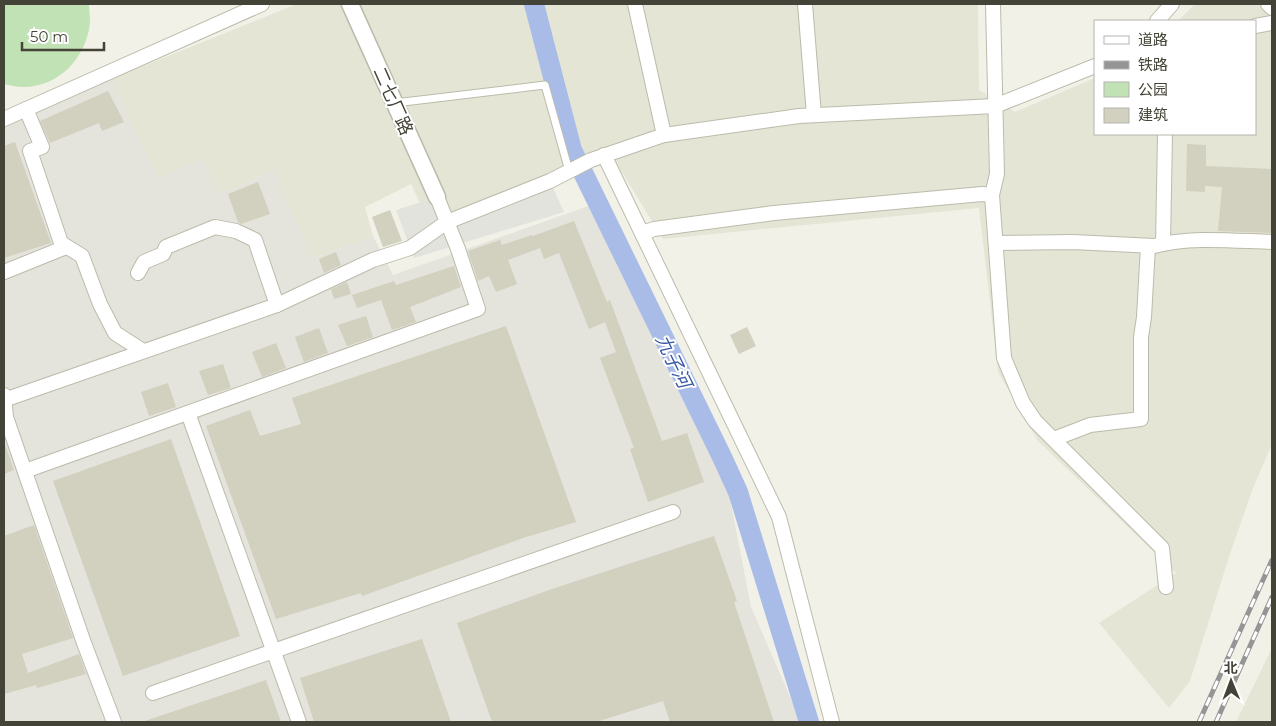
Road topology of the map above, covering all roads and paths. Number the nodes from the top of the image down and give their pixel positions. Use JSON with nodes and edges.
{"nodes":[{"id":1,"x":262,"y":4,"type":"edge"},
{"id":2,"x":350,"y":4,"type":"edge"},
{"id":3,"x":635,"y":4,"type":"edge"},
{"id":4,"x":805,"y":4,"type":"edge"},
{"id":5,"x":993,"y":4,"type":"edge"},
{"id":6,"x":1172,"y":4,"type":"edge"},
{"id":7,"x":1268,"y":4,"type":"edge"},
{"id":8,"x":1272,"y":8,"type":"edge"},
{"id":9,"x":1158,"y":20,"type":"edge"},
{"id":10,"x":1272,"y":23,"type":"edge"},
{"id":11,"x":1256,"y":26,"type":"edge"},
{"id":12,"x":1094,"y":66,"type":"edge"},
{"id":13,"x":395,"y":103,"type":"junction"},
{"id":14,"x":995,"y":106,"type":"junction"},
{"id":15,"x":26,"y":109,"type":"junction"},
{"id":16,"x":814,"y":115,"type":"junction"},
{"id":17,"x":4,"y":119,"type":"edge"},
{"id":18,"x":664,"y":135,"type":"junction"},
{"id":19,"x":1165,"y":135,"type":"edge"},
{"id":20,"x":597,"y":157,"type":"junction"},
{"id":21,"x":569,"y":172,"type":"junction"},
{"id":22,"x":992,"y":195,"type":"junction"},
{"id":23,"x":437,"y":198,"type":"joint"},
{"id":24,"x":447,"y":222,"type":"junction"},
{"id":25,"x":642,"y":233,"type":"junction"},
{"id":26,"x":1272,"y":242,"type":"edge"},
{"id":27,"x":996,"y":244,"type":"junction"},
{"id":28,"x":1163,"y":244,"type":"junction"},
{"id":29,"x":66,"y":246,"type":"junction"},
{"id":30,"x":1148,"y":246,"type":"junction"},
{"id":31,"x":4,"y":272,"type":"edge"},
{"id":32,"x":138,"y":273,"type":"dead end"},
{"id":33,"x":277,"y":305,"type":"junction"},
{"id":34,"x":143,"y":350,"type":"junction"},
{"id":35,"x":4,"y":398,"type":"edge"},
{"id":36,"x":188,"y":413,"type":"junction"},
{"id":37,"x":5,"y":418,"type":"edge"},
{"id":38,"x":1054,"y":439,"type":"junction"},
{"id":39,"x":25,"y":470,"type":"junction"},
{"id":40,"x":673,"y":512,"type":"dead end"},
{"id":41,"x":1166,"y":587,"type":"dead end"},
{"id":42,"x":273,"y":652,"type":"junction"},
{"id":43,"x":154,"y":693,"type":"dead end"},
{"id":44,"x":114,"y":722,"type":"edge"},
{"id":45,"x":299,"y":722,"type":"edge"},
{"id":46,"x":832,"y":722,"type":"edge"}],
"edges":[{"from":1,"to":15,"type":"street"},
{"from":2,"to":13,"type":"street","name":"二七厂路"},
{"from":3,"to":18,"type":"street"},
{"from":4,"to":16,"type":"street"},
{"from":5,"to":14,"type":"street"},
{"from":6,"to":9,"type":"street"},
{"from":7,"to":8,"type":"street"},
{"from":10,"to":11,"type":"street"},
{"from":12,"to":14,"type":"street"},
{"from":13,"to":21,"type":"lane"},
{"from":13,"to":23,"type":"street","name":"二七厂路"},
{"from":14,"to":16,"type":"street"},
{"from":14,"to":22,"type":"street"},
{"from":15,"to":17,"type":"street"},
{"from":15,"to":29,"type":"street"},
{"from":16,"to":18,"type":"street"},
{"from":18,"to":20,"type":"street"},
{"from":19,"to":28,"type":"street"},
{"from":20,"to":21,"type":"street"},
{"from":20,"to":25,"type":"street"},
{"from":21,"to":24,"type":"street"},
{"from":22,"to":25,"type":"street"},
{"from":22,"to":27,"type":"street"},
{"from":23,"to":24,"type":"street"},
{"from":24,"to":33,"type":"street"},
{"from":24,"to":36,"type":"street"},
{"from":25,"to":46,"type":"street"},
{"from":26,"to":28,"type":"street"},
{"from":27,"to":30,"type":"street"},
{"from":27,"to":38,"type":"street"},
{"from":28,"to":30,"type":"street"},
{"from":29,"to":31,"type":"street"},
{"from":29,"to":34,"type":"street"},
{"from":30,"to":38,"type":"street"},
{"from":32,"to":33,"type":"street"},
{"from":33,"to":34,"type":"street"},
{"from":34,"to":35,"type":"street"},
{"from":35,"to":37,"type":"street"},
{"from":36,"to":39,"type":"street"},
{"from":36,"to":42,"type":"street"},
{"from":37,"to":39,"type":"street"},
{"from":38,"to":41,"type":"street"},
{"from":39,"to":44,"type":"street"},
{"from":40,"to":42,"type":"street"},
{"from":42,"to":43,"type":"street"},
{"from":42,"to":45,"type":"street"}]}
